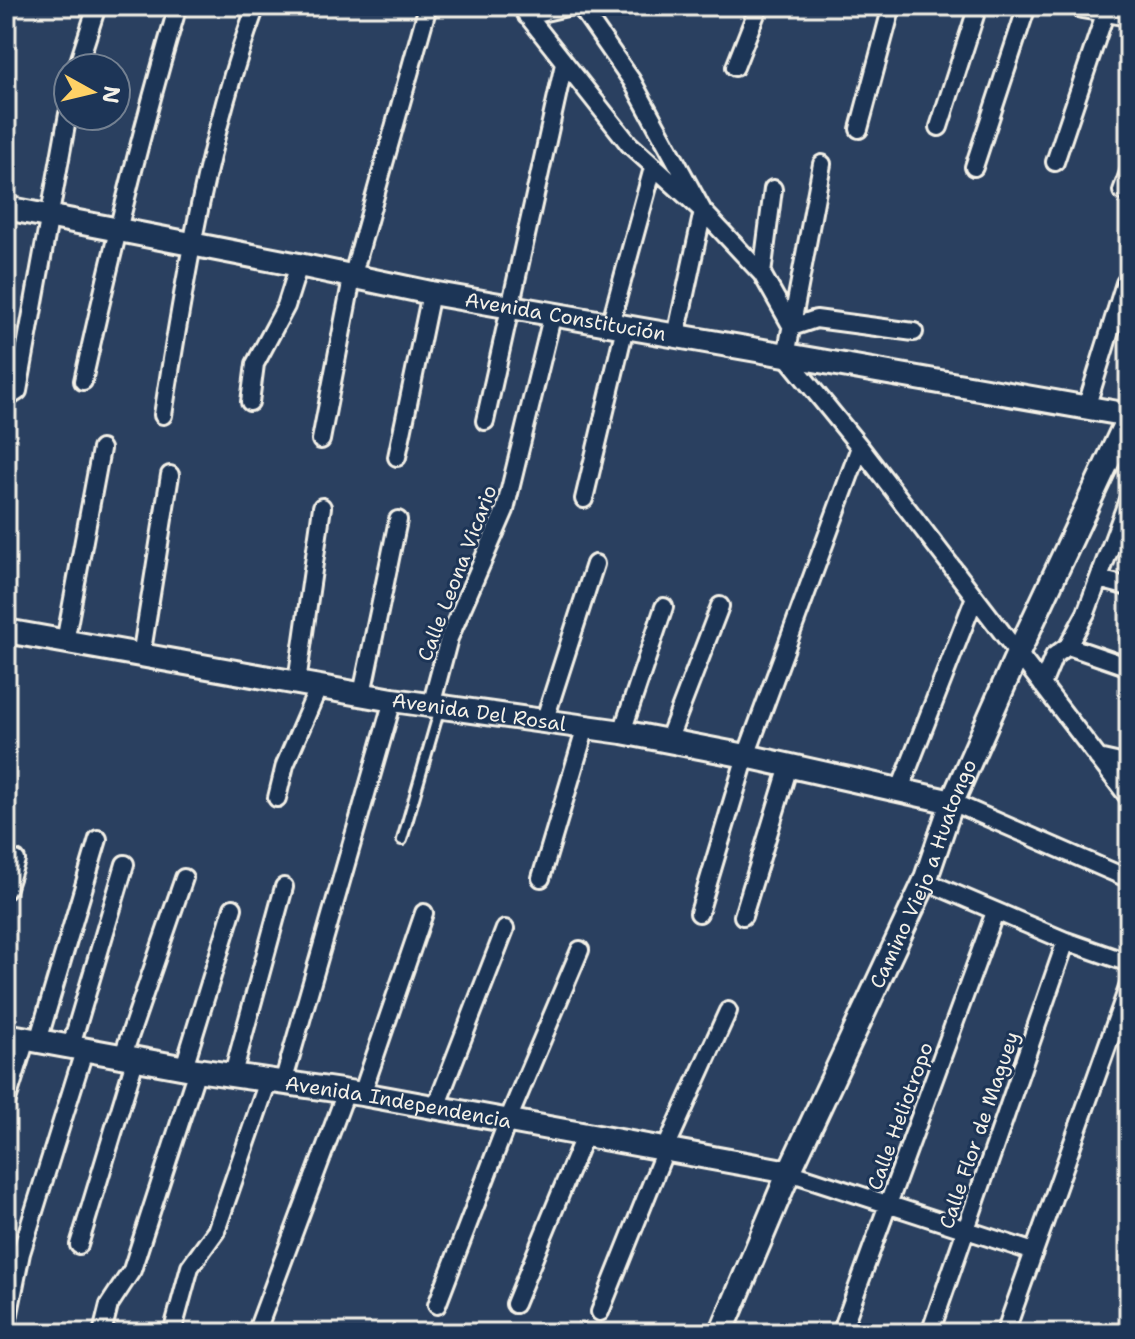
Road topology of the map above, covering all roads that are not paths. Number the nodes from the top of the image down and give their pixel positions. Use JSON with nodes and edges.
{"nodes":[{"id":1,"x":97,"y":6,"type":"edge"},
{"id":2,"x":178,"y":6,"type":"edge"},
{"id":3,"x":256,"y":6,"type":"edge"},
{"id":4,"x":428,"y":6,"type":"edge"},
{"id":5,"x":571,"y":6,"type":"edge"},
{"id":6,"x":580,"y":6,"type":"edge"},
{"id":7,"x":759,"y":6,"type":"edge"},
{"id":8,"x":892,"y":6,"type":"edge"},
{"id":9,"x":978,"y":6,"type":"edge"},
{"id":10,"x":1027,"y":6,"type":"edge"},
{"id":11,"x":1082,"y":6,"type":"edge"},
{"id":12,"x":523,"y":11,"type":"edge"},
{"id":13,"x":1106,"y":11,"type":"junction"},
{"id":14,"x":1129,"y":14,"type":"edge"},
{"id":15,"x":82,"y":52,"type":"edge"},
{"id":16,"x":564,"y":64,"type":"junction"},
{"id":17,"x":735,"y":67,"type":"dead end"},
{"id":18,"x":939,"y":127,"type":"dead end"},
{"id":19,"x":859,"y":129,"type":"dead end"},
{"id":20,"x":64,"y":132,"type":"edge"},
{"id":21,"x":1055,"y":162,"type":"dead end"},
{"id":22,"x":822,"y":164,"type":"dead end"},
{"id":23,"x":974,"y":167,"type":"dead end"},
{"id":24,"x":653,"y":168,"type":"junction"},
{"id":25,"x":1129,"y":172,"type":"edge"},
{"id":26,"x":773,"y":189,"type":"dead end"},
{"id":27,"x":1122,"y":191,"type":"dead end"},
{"id":28,"x":6,"y":208,"type":"edge"},
{"id":29,"x":703,"y":211,"type":"junction"},
{"id":30,"x":48,"y":215,"type":"junction"},
{"id":31,"x":117,"y":231,"type":"junction"},
{"id":32,"x":190,"y":245,"type":"junction"},
{"id":33,"x":299,"y":265,"type":"junction"},
{"id":34,"x":762,"y":274,"type":"junction"},
{"id":35,"x":352,"y":278,"type":"junction"},
{"id":36,"x":1125,"y":283,"type":"dead end"},
{"id":37,"x":431,"y":293,"type":"junction"},
{"id":38,"x":508,"y":306,"type":"junction"},
{"id":39,"x":553,"y":313,"type":"junction"},
{"id":40,"x":618,"y":326,"type":"junction"},
{"id":41,"x":792,"y":327,"type":"junction"},
{"id":42,"x":914,"y":332,"type":"dead end"},
{"id":43,"x":676,"y":336,"type":"junction"},
{"id":44,"x":786,"y":356,"type":"junction"},
{"id":45,"x":83,"y":381,"type":"dead end"},
{"id":46,"x":6,"y":399,"type":"edge"},
{"id":47,"x":250,"y":402,"type":"dead end"},
{"id":48,"x":1086,"y":408,"type":"junction"},
{"id":49,"x":163,"y":415,"type":"dead end"},
{"id":50,"x":1129,"y":416,"type":"edge"},
{"id":51,"x":485,"y":421,"type":"dead end"},
{"id":52,"x":321,"y":440,"type":"dead end"},
{"id":53,"x":860,"y":447,"type":"junction"},
{"id":54,"x":101,"y":449,"type":"dead end"},
{"id":55,"x":397,"y":457,"type":"dead end"},
{"id":56,"x":170,"y":475,"type":"dead end"},
{"id":57,"x":1129,"y":497,"type":"edge"},
{"id":58,"x":584,"y":499,"type":"dead end"},
{"id":59,"x":322,"y":507,"type":"dead end"},
{"id":60,"x":398,"y":520,"type":"dead end"},
{"id":61,"x":595,"y":564,"type":"dead end"},
{"id":62,"x":1099,"y":579,"type":"junction"},
{"id":63,"x":1129,"y":587,"type":"edge"},
{"id":64,"x":975,"y":597,"type":"junction"},
{"id":65,"x":720,"y":606,"type":"dead end"},
{"id":66,"x":664,"y":607,"type":"dead end"},
{"id":67,"x":6,"y":631,"type":"edge"},
{"id":68,"x":65,"y":642,"type":"junction"},
{"id":69,"x":1068,"y":646,"type":"junction"},
{"id":70,"x":1018,"y":653,"type":"junction"},
{"id":71,"x":141,"y":657,"type":"junction"},
{"id":72,"x":1129,"y":667,"type":"edge"},
{"id":73,"x":308,"y":684,"type":"junction"},
{"id":74,"x":1042,"y":685,"type":"junction"},
{"id":75,"x":362,"y":694,"type":"junction"},
{"id":76,"x":393,"y":700,"type":"junction"},
{"id":77,"x":436,"y":707,"type":"junction"},
{"id":78,"x":544,"y":722,"type":"junction"},
{"id":79,"x":586,"y":727,"type":"junction"},
{"id":80,"x":622,"y":732,"type":"junction"},
{"id":81,"x":668,"y":741,"type":"junction"},
{"id":82,"x":746,"y":756,"type":"junction"},
{"id":83,"x":1098,"y":758,"type":"junction"},
{"id":84,"x":1129,"y":765,"type":"edge"},
{"id":85,"x":789,"y":766,"type":"junction"},
{"id":86,"x":900,"y":789,"type":"junction"},
{"id":87,"x":277,"y":798,"type":"dead end"},
{"id":88,"x":1129,"y":798,"type":"edge"},
{"id":89,"x":952,"y":802,"type":"junction"},
{"id":90,"x":98,"y":839,"type":"dead end"},
{"id":91,"x":402,"y":840,"type":"dead end"},
{"id":92,"x":16,"y":860,"type":"dead end"},
{"id":93,"x":125,"y":864,"type":"dead end"},
{"id":94,"x":184,"y":878,"type":"dead end"},
{"id":95,"x":541,"y":878,"type":"dead end"},
{"id":96,"x":1129,"y":879,"type":"edge"},
{"id":97,"x":925,"y":881,"type":"junction"},
{"id":98,"x":284,"y":887,"type":"dead end"},
{"id":99,"x":6,"y":890,"type":"edge"},
{"id":100,"x":233,"y":908,"type":"dead end"},
{"id":101,"x":995,"y":912,"type":"junction"},
{"id":102,"x":424,"y":913,"type":"dead end"},
{"id":103,"x":699,"y":913,"type":"dead end"},
{"id":104,"x":743,"y":916,"type":"dead end"},
{"id":105,"x":505,"y":929,"type":"dead end"},
{"id":106,"x":1066,"y":941,"type":"junction"},
{"id":107,"x":580,"y":950,"type":"dead end"},
{"id":108,"x":1129,"y":963,"type":"edge"},
{"id":109,"x":1129,"y":985,"type":"edge"},
{"id":110,"x":728,"y":1011,"type":"dead end"},
{"id":111,"x":23,"y":1038,"type":"edge"},
{"id":112,"x":78,"y":1047,"type":"junction"},
{"id":113,"x":130,"y":1056,"type":"junction"},
{"id":114,"x":191,"y":1068,"type":"junction"},
{"id":115,"x":233,"y":1074,"type":"junction"},
{"id":116,"x":275,"y":1082,"type":"junction"},
{"id":117,"x":354,"y":1093,"type":"junction"},
{"id":118,"x":6,"y":1103,"type":"edge"},
{"id":119,"x":436,"y":1107,"type":"junction"},
{"id":120,"x":508,"y":1120,"type":"junction"},
{"id":121,"x":585,"y":1134,"type":"junction"},
{"id":122,"x":665,"y":1150,"type":"junction"},
{"id":123,"x":789,"y":1172,"type":"junction"},
{"id":124,"x":890,"y":1203,"type":"junction"},
{"id":125,"x":964,"y":1230,"type":"junction"},
{"id":126,"x":79,"y":1245,"type":"dead end"},
{"id":127,"x":1034,"y":1252,"type":"junction"},
{"id":128,"x":515,"y":1304,"type":"dead end"},
{"id":129,"x":437,"y":1305,"type":"dead end"},
{"id":130,"x":600,"y":1312,"type":"dead end"},
{"id":131,"x":6,"y":1328,"type":"edge"},
{"id":132,"x":102,"y":1333,"type":"edge"},
{"id":133,"x":172,"y":1333,"type":"edge"},
{"id":134,"x":256,"y":1333,"type":"edge"},
{"id":135,"x":721,"y":1333,"type":"edge"},
{"id":136,"x":841,"y":1333,"type":"edge"},
{"id":137,"x":930,"y":1333,"type":"edge"},
{"id":138,"x":1005,"y":1333,"type":"edge"}],
"edges":[{"from":1,"to":15,"type":"street"},
{"from":2,"to":31,"type":"street"},
{"from":3,"to":32,"type":"street"},
{"from":4,"to":35,"type":"street"},
{"from":5,"to":12,"type":"street"},
{"from":6,"to":29,"type":"street"},
{"from":7,"to":17,"type":"street"},
{"from":8,"to":19,"type":"street"},
{"from":9,"to":18,"type":"street"},
{"from":10,"to":23,"type":"street"},
{"from":11,"to":13,"type":"main road"},
{"from":12,"to":16,"type":"street"},
{"from":13,"to":14,"type":"main road"},
{"from":13,"to":21,"type":"street"},
{"from":16,"to":24,"type":"street"},
{"from":16,"to":38,"type":"street"},
{"from":20,"to":30,"type":"street"},
{"from":22,"to":41,"type":"street"},
{"from":24,"to":29,"type":"street"},
{"from":24,"to":40,"type":"street"},
{"from":25,"to":27,"type":"street"},
{"from":26,"to":34,"type":"street"},
{"from":28,"to":30,"type":"main road","name":"Avenida Constitución"},
{"from":29,"to":34,"type":"street"},
{"from":29,"to":43,"type":"street"},
{"from":30,"to":31,"type":"main road","name":"Avenida Constitución"},
{"from":30,"to":46,"type":"street"},
{"from":31,"to":32,"type":"main road","name":"Avenida Constitución"},
{"from":31,"to":45,"type":"street"},
{"from":32,"to":33,"type":"main road","name":"Avenida Constitución"},
{"from":32,"to":49,"type":"street"},
{"from":33,"to":35,"type":"main road","name":"Avenida Constitución"},
{"from":33,"to":47,"type":"street"},
{"from":34,"to":41,"type":"street"},
{"from":35,"to":37,"type":"main road","name":"Avenida Constitución"},
{"from":35,"to":52,"type":"street"},
{"from":36,"to":48,"type":"street"},
{"from":37,"to":38,"type":"main road","name":"Avenida Constitución"},
{"from":37,"to":55,"type":"street"},
{"from":38,"to":39,"type":"main road","name":"Avenida Constitución"},
{"from":38,"to":51,"type":"street"},
{"from":39,"to":40,"type":"main road","name":"Avenida Constitución"},
{"from":39,"to":77,"type":"street","name":"Calle Leona Vicario"},
{"from":40,"to":43,"type":"main road","name":"Avenida Constitución"},
{"from":40,"to":58,"type":"street"},
{"from":41,"to":42,"type":"street"},
{"from":41,"to":44,"type":"street"},
{"from":43,"to":44,"type":"main road","name":"Avenida Constitución"},
{"from":44,"to":48,"type":"main road","name":"Avenida Constitución"},
{"from":44,"to":53,"type":"street"},
{"from":48,"to":50,"type":"main road","name":"Avenida Constitución"},
{"from":50,"to":70,"type":"main road","name":"Camino Viejo a Huatongo"},
{"from":53,"to":64,"type":"street"},
{"from":53,"to":82,"type":"street"},
{"from":54,"to":68,"type":"street"},
{"from":56,"to":71,"type":"street"},
{"from":57,"to":62,"type":"street"},
{"from":59,"to":73,"type":"street"},
{"from":60,"to":75,"type":"street"},
{"from":61,"to":78,"type":"street"},
{"from":62,"to":63,"type":"street"},
{"from":62,"to":69,"type":"street"},
{"from":64,"to":70,"type":"street"},
{"from":64,"to":86,"type":"street"},
{"from":65,"to":81,"type":"street"},
{"from":66,"to":80,"type":"street"},
{"from":67,"to":68,"type":"main road","name":"Avenida Del Rosal"},
{"from":68,"to":71,"type":"main road","name":"Avenida Del Rosal"},
{"from":69,"to":72,"type":"street"},
{"from":69,"to":74,"type":"street"},
{"from":70,"to":74,"type":"street"},
{"from":70,"to":89,"type":"main road","name":"Camino Viejo a Huatongo"},
{"from":71,"to":73,"type":"main road","name":"Avenida Del Rosal"},
{"from":73,"to":75,"type":"main road","name":"Avenida Del Rosal"},
{"from":73,"to":87,"type":"street"},
{"from":74,"to":83,"type":"street"},
{"from":75,"to":76,"type":"main road","name":"Avenida Del Rosal"},
{"from":76,"to":77,"type":"main road","name":"Avenida Del Rosal"},
{"from":76,"to":116,"type":"street"},
{"from":77,"to":78,"type":"main road","name":"Avenida Del Rosal"},
{"from":77,"to":91,"type":"lane"},
{"from":78,"to":79,"type":"main road","name":"Avenida Del Rosal"},
{"from":79,"to":80,"type":"main road","name":"Avenida Del Rosal"},
{"from":79,"to":95,"type":"street"},
{"from":80,"to":81,"type":"main road","name":"Avenida Del Rosal"},
{"from":81,"to":82,"type":"main road","name":"Avenida Del Rosal"},
{"from":82,"to":85,"type":"main road","name":"Avenida Del Rosal"},
{"from":82,"to":103,"type":"street"},
{"from":83,"to":84,"type":"street"},
{"from":83,"to":88,"type":"street"},
{"from":85,"to":86,"type":"main road","name":"Avenida Del Rosal"},
{"from":85,"to":104,"type":"street"},
{"from":86,"to":89,"type":"main road","name":"Avenida Del Rosal"},
{"from":89,"to":96,"type":"street"},
{"from":89,"to":97,"type":"main road","name":"Camino Viejo a Huatongo"},
{"from":90,"to":111,"type":"street"},
{"from":92,"to":99,"type":"street"},
{"from":93,"to":112,"type":"street"},
{"from":94,"to":113,"type":"street"},
{"from":97,"to":101,"type":"street"},
{"from":97,"to":123,"type":"main road","name":"Camino Viejo a Huatongo"},
{"from":98,"to":115,"type":"street"},
{"from":100,"to":114,"type":"street"},
{"from":101,"to":106,"type":"street"},
{"from":101,"to":124,"type":"street","name":"Calle Heliotropo"},
{"from":102,"to":117,"type":"street"},
{"from":105,"to":119,"type":"street"},
{"from":106,"to":108,"type":"street"},
{"from":106,"to":125,"type":"street","name":"Calle Flor de Maguey"},
{"from":107,"to":120,"type":"street"},
{"from":109,"to":127,"type":"street"},
{"from":110,"to":122,"type":"street"},
{"from":111,"to":112,"type":"main road","name":"Avenida Independencia"},
{"from":111,"to":118,"type":"street"},
{"from":112,"to":113,"type":"main road","name":"Avenida Independencia"},
{"from":112,"to":131,"type":"street"},
{"from":113,"to":114,"type":"main road","name":"Avenida Independencia"},
{"from":113,"to":126,"type":"street"},
{"from":114,"to":115,"type":"main road","name":"Avenida Independencia"},
{"from":114,"to":132,"type":"street"},
{"from":115,"to":116,"type":"main road","name":"Avenida Independencia"},
{"from":116,"to":117,"type":"main road","name":"Avenida Independencia"},
{"from":116,"to":133,"type":"street"},
{"from":117,"to":119,"type":"main road","name":"Avenida Independencia"},
{"from":117,"to":134,"type":"street"},
{"from":119,"to":120,"type":"main road","name":"Avenida Independencia"},
{"from":120,"to":121,"type":"main road","name":"Avenida Independencia"},
{"from":120,"to":129,"type":"street"},
{"from":121,"to":122,"type":"main road","name":"Avenida Independencia"},
{"from":121,"to":128,"type":"street"},
{"from":122,"to":123,"type":"main road","name":"Avenida Independencia"},
{"from":122,"to":130,"type":"street"},
{"from":123,"to":124,"type":"street"},
{"from":123,"to":135,"type":"main road","name":"Camino Viejo a Huatongo"},
{"from":124,"to":125,"type":"street"},
{"from":124,"to":136,"type":"street","name":"Calle Heliotropo"},
{"from":125,"to":127,"type":"street"},
{"from":125,"to":137,"type":"street","name":"Calle Flor de Maguey"},
{"from":127,"to":138,"type":"street"}]}
